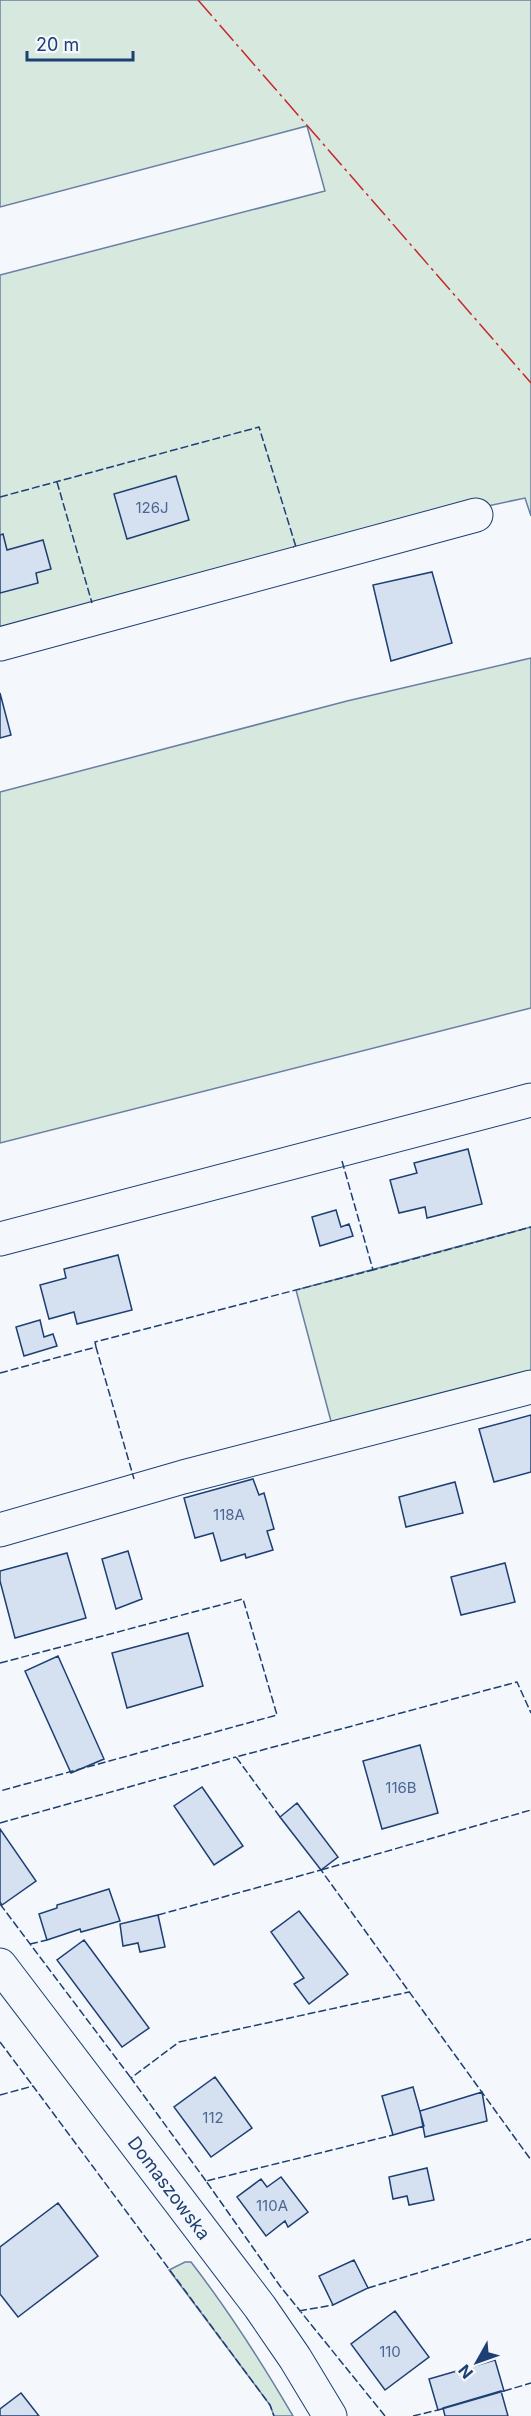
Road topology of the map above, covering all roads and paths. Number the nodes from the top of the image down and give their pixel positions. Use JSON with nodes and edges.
{"nodes":[{"id":1,"x":476,"y":515,"type":"dead end"},
{"id":2,"x":0,"y":644,"type":"edge"},
{"id":3,"x":531,"y":1100,"type":"edge"},
{"id":4,"x":0,"y":1239,"type":"edge"},
{"id":5,"x":531,"y":1387,"type":"edge"},
{"id":6,"x":0,"y":1530,"type":"edge"},
{"id":7,"x":0,"y":1965,"type":"edge"},
{"id":8,"x":330,"y":2416,"type":"edge"}],
"edges":[{"from":1,"to":2,"type":"street"},
{"from":3,"to":4,"type":"street"},
{"from":5,"to":6,"type":"street"},
{"from":7,"to":8,"type":"street","name":"Domaszowska"}]}
